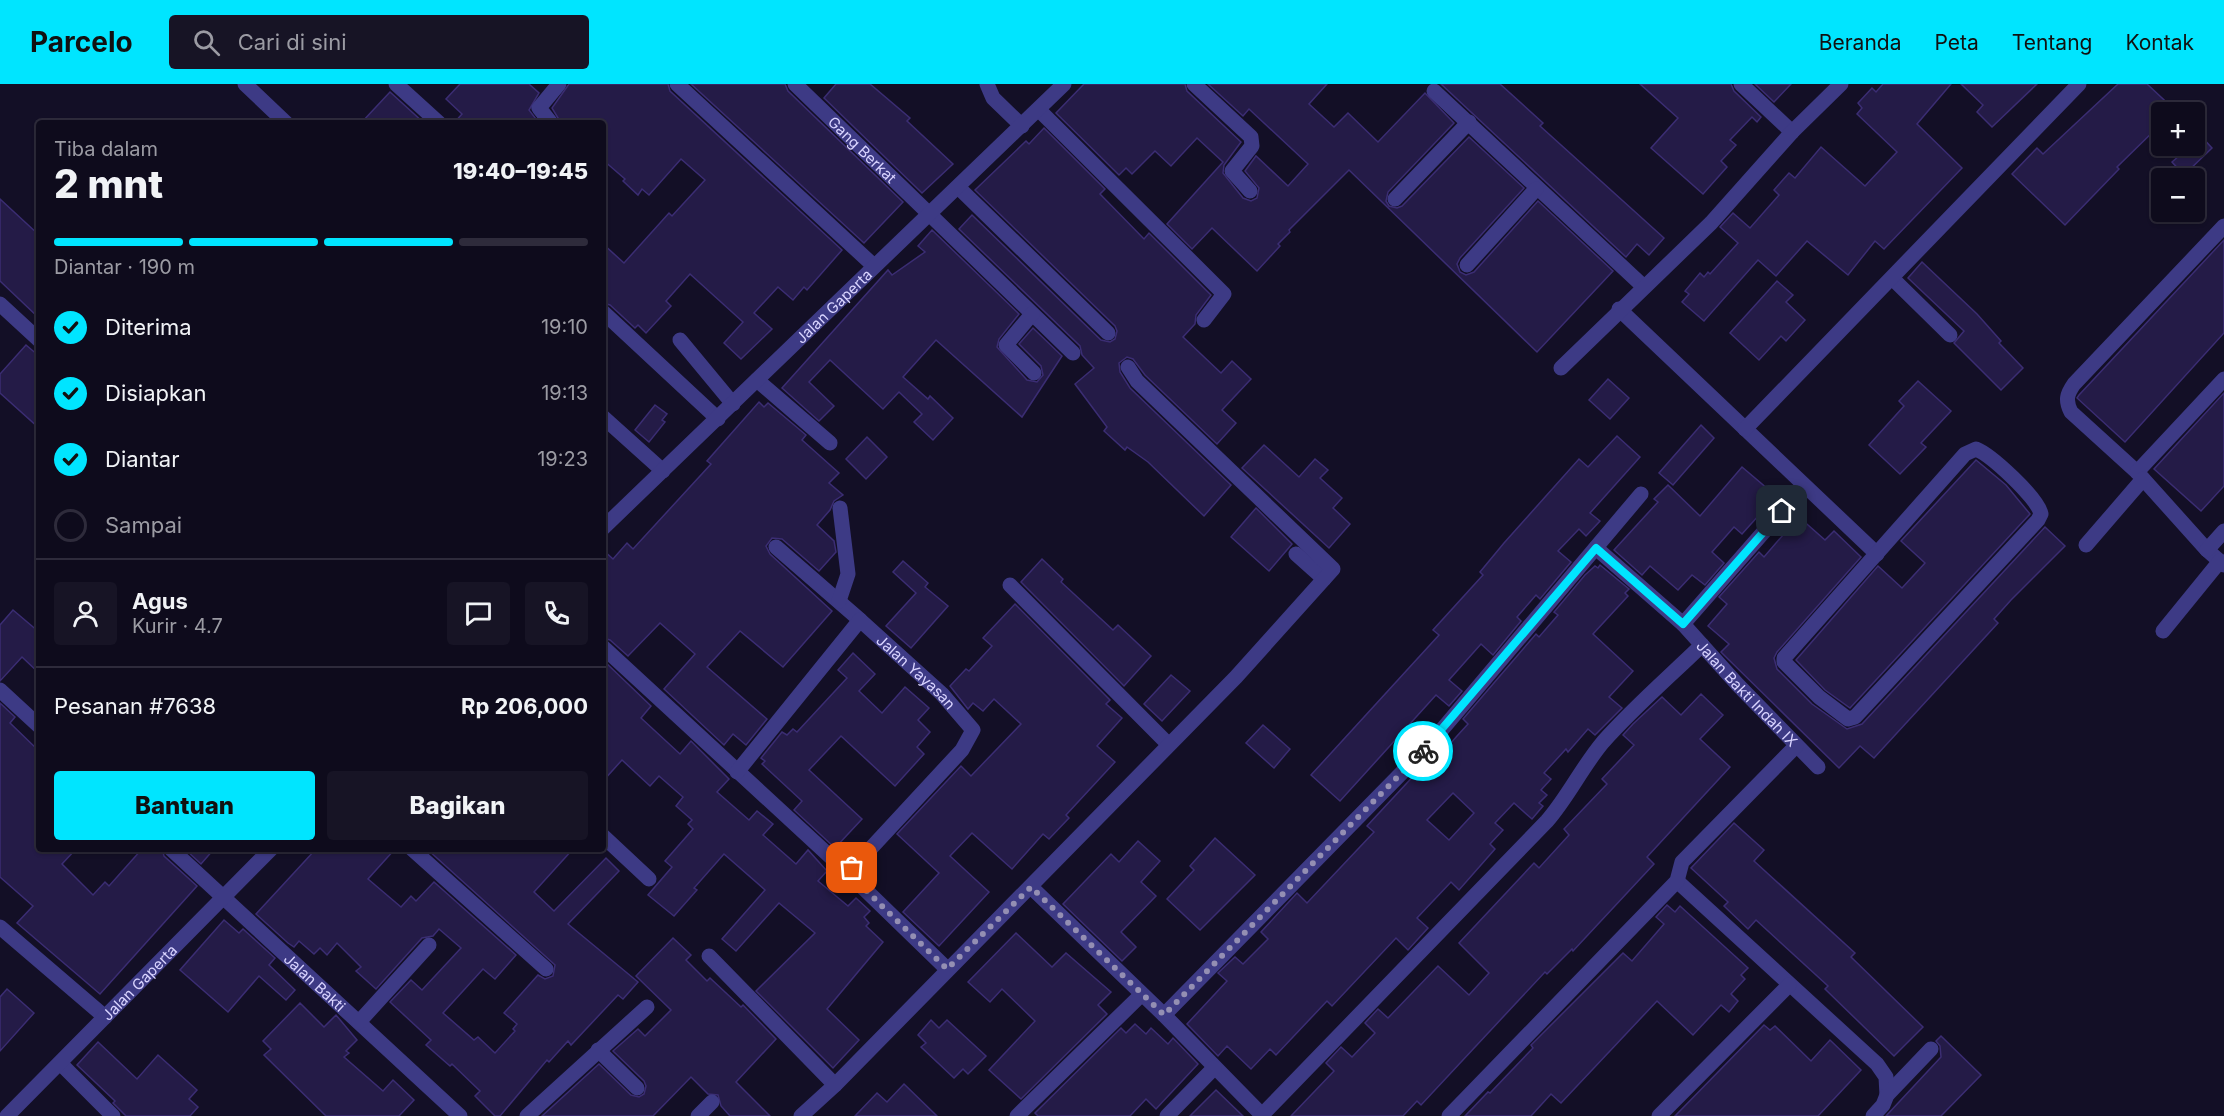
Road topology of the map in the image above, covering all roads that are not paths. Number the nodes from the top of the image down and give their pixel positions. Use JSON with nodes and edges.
{"nodes":[{"id":1,"x":245,"y":84,"type":"edge"},
{"id":2,"x":396,"y":84,"type":"edge"},
{"id":3,"x":558,"y":84,"type":"edge"},
{"id":4,"x":677,"y":84,"type":"edge"},
{"id":5,"x":795,"y":84,"type":"edge"},
{"id":6,"x":987,"y":84,"type":"edge"},
{"id":7,"x":1064,"y":84,"type":"edge"},
{"id":8,"x":1194,"y":84,"type":"edge"},
{"id":9,"x":1741,"y":84,"type":"edge"},
{"id":10,"x":1841,"y":84,"type":"edge"},
{"id":11,"x":2079,"y":84,"type":"edge"},
{"id":12,"x":1434,"y":91,"type":"dead end"},
{"id":13,"x":1039,"y":110,"type":"junction"},
{"id":14,"x":283,"y":120,"type":"edge"},
{"id":15,"x":436,"y":120,"type":"edge"},
{"id":16,"x":549,"y":120,"type":"edge"},
{"id":17,"x":1469,"y":122,"type":"junction"},
{"id":18,"x":1022,"y":126,"type":"junction"},
{"id":19,"x":1792,"y":132,"type":"junction"},
{"id":20,"x":959,"y":188,"type":"junction"},
{"id":21,"x":1536,"y":189,"type":"junction"},
{"id":22,"x":1250,"y":191,"type":"dead end"},
{"id":23,"x":1395,"y":199,"type":"dead end"},
{"id":24,"x":930,"y":215,"type":"junction"},
{"id":25,"x":2224,"y":226,"type":"edge"},
{"id":26,"x":1467,"y":265,"type":"dead end"},
{"id":27,"x":874,"y":266,"type":"junction"},
{"id":28,"x":1893,"y":279,"type":"junction"},
{"id":29,"x":1644,"y":286,"type":"junction"},
{"id":30,"x":0,"y":304,"type":"edge"},
{"id":31,"x":1620,"y":309,"type":"junction"},
{"id":32,"x":1032,"y":314,"type":"junction"},
{"id":33,"x":606,"y":315,"type":"edge"},
{"id":34,"x":1204,"y":320,"type":"dead end"},
{"id":35,"x":1108,"y":333,"type":"dead end"},
{"id":36,"x":1950,"y":335,"type":"dead end"},
{"id":37,"x":36,"y":337,"type":"edge"},
{"id":38,"x":680,"y":340,"type":"dead end"},
{"id":39,"x":1072,"y":353,"type":"dead end"},
{"id":40,"x":1128,"y":367,"type":"dead end"},
{"id":41,"x":1561,"y":368,"type":"dead end"},
{"id":42,"x":1034,"y":373,"type":"dead end"},
{"id":43,"x":2224,"y":379,"type":"edge"},
{"id":44,"x":757,"y":380,"type":"junction"},
{"id":45,"x":733,"y":404,"type":"junction"},
{"id":46,"x":718,"y":419,"type":"junction"},
{"id":47,"x":606,"y":425,"type":"edge"},
{"id":48,"x":1745,"y":429,"type":"junction"},
{"id":49,"x":830,"y":443,"type":"dead end"},
{"id":50,"x":663,"y":471,"type":"junction"},
{"id":51,"x":2140,"y":476,"type":"junction"},
{"id":52,"x":1641,"y":495,"type":"dead end"},
{"id":53,"x":840,"y":508,"type":"dead end"},
{"id":54,"x":1782,"y":511,"type":"dead end"},
{"id":55,"x":606,"y":525,"type":"edge"},
{"id":56,"x":2224,"y":531,"type":"edge"},
{"id":57,"x":2086,"y":545,"type":"dead end"},
{"id":58,"x":776,"y":547,"type":"dead end"},
{"id":59,"x":1596,"y":548,"type":"junction"},
{"id":60,"x":2207,"y":550,"type":"junction"},
{"id":61,"x":1296,"y":554,"type":"dead end"},
{"id":62,"x":1877,"y":554,"type":"junction"},
{"id":63,"x":2222,"y":563,"type":"edge"},
{"id":64,"x":1324,"y":579,"type":"junction"},
{"id":65,"x":1010,"y":585,"type":"dead end"},
{"id":66,"x":839,"y":600,"type":"junction"},
{"id":67,"x":860,"y":620,"type":"junction"},
{"id":68,"x":1683,"y":624,"type":"junction"},
{"id":69,"x":2163,"y":631,"type":"dead end"},
{"id":70,"x":1702,"y":645,"type":"junction"},
{"id":71,"x":606,"y":650,"type":"edge"},
{"id":72,"x":0,"y":690,"type":"edge"},
{"id":73,"x":36,"y":723,"type":"edge"},
{"id":74,"x":1168,"y":744,"type":"junction"},
{"id":75,"x":1796,"y":746,"type":"junction"},
{"id":76,"x":1818,"y":767,"type":"dead end"},
{"id":77,"x":737,"y":772,"type":"junction"},
{"id":78,"x":606,"y":839,"type":"edge"},
{"id":79,"x":174,"y":852,"type":"edge"},
{"id":80,"x":268,"y":852,"type":"edge"},
{"id":81,"x":415,"y":852,"type":"edge"},
{"id":82,"x":848,"y":873,"type":"junction"},
{"id":83,"x":649,"y":879,"type":"dead end"},
{"id":84,"x":1677,"y":881,"type":"junction"},
{"id":85,"x":1031,"y":887,"type":"junction"},
{"id":86,"x":222,"y":897,"type":"junction"},
{"id":87,"x":0,"y":927,"type":"edge"},
{"id":88,"x":429,"y":945,"type":"dead end"},
{"id":89,"x":709,"y":956,"type":"dead end"},
{"id":90,"x":546,"y":969,"type":"dead end"},
{"id":91,"x":947,"y":969,"type":"junction"},
{"id":92,"x":1789,"y":985,"type":"junction"},
{"id":93,"x":1141,"y":994,"type":"junction"},
{"id":94,"x":647,"y":1007,"type":"dead end"},
{"id":95,"x":1164,"y":1015,"type":"junction"},
{"id":96,"x":105,"y":1017,"type":"junction"},
{"id":97,"x":359,"y":1022,"type":"junction"},
{"id":98,"x":1931,"y":1049,"type":"dead end"},
{"id":99,"x":598,"y":1050,"type":"junction"},
{"id":100,"x":61,"y":1064,"type":"junction"},
{"id":101,"x":1215,"y":1068,"type":"junction"},
{"id":102,"x":835,"y":1085,"type":"junction"},
{"id":103,"x":637,"y":1088,"type":"dead end"},
{"id":104,"x":1887,"y":1095,"type":"junction"},
{"id":105,"x":712,"y":1102,"type":"dead end"},
{"id":106,"x":1019,"y":1115,"type":"edge"},
{"id":107,"x":1263,"y":1115,"type":"edge"},
{"id":108,"x":7,"y":1116,"type":"edge"},
{"id":109,"x":113,"y":1116,"type":"edge"},
{"id":110,"x":460,"y":1116,"type":"edge"},
{"id":111,"x":527,"y":1116,"type":"edge"},
{"id":112,"x":698,"y":1116,"type":"edge"},
{"id":113,"x":801,"y":1116,"type":"edge"},
{"id":114,"x":1167,"y":1116,"type":"edge"},
{"id":115,"x":1449,"y":1116,"type":"edge"},
{"id":116,"x":1659,"y":1116,"type":"edge"},
{"id":117,"x":1873,"y":1116,"type":"edge"}],
"edges":[{"from":1,"to":14,"type":"street"},
{"from":2,"to":15,"type":"street"},
{"from":3,"to":16,"type":"street"},
{"from":4,"to":27,"type":"street"},
{"from":5,"to":24,"type":"street","name":"Gang Berkat"},
{"from":6,"to":18,"type":"street"},
{"from":7,"to":13,"type":"street","name":"Jalan Gaperta"},
{"from":8,"to":22,"type":"street"},
{"from":9,"to":19,"type":"street"},
{"from":10,"to":19,"type":"street"},
{"from":11,"to":28,"type":"street"},
{"from":12,"to":17,"type":"street"},
{"from":13,"to":18,"type":"street","name":"Jalan Gaperta"},
{"from":13,"to":34,"type":"street"},
{"from":17,"to":21,"type":"street"},
{"from":17,"to":23,"type":"street"},
{"from":18,"to":20,"type":"street","name":"Jalan Gaperta"},
{"from":19,"to":29,"type":"street"},
{"from":20,"to":24,"type":"street","name":"Jalan Gaperta"},
{"from":20,"to":35,"type":"street"},
{"from":21,"to":26,"type":"street"},
{"from":21,"to":29,"type":"street"},
{"from":24,"to":27,"type":"street","name":"Jalan Gaperta"},
{"from":24,"to":32,"type":"street","name":"Gang Berkat"},
{"from":25,"to":51,"type":"street"},
{"from":27,"to":44,"type":"street","name":"Jalan Gaperta"},
{"from":28,"to":36,"type":"street"},
{"from":28,"to":48,"type":"street"},
{"from":29,"to":31,"type":"street"},
{"from":30,"to":37,"type":"street"},
{"from":31,"to":41,"type":"street"},
{"from":31,"to":48,"type":"street"},
{"from":32,"to":39,"type":"street","name":"Gang Berkat"},
{"from":32,"to":42,"type":"street"},
{"from":33,"to":46,"type":"street"},
{"from":38,"to":45,"type":"street"},
{"from":40,"to":64,"type":"street"},
{"from":43,"to":51,"type":"street"},
{"from":44,"to":45,"type":"street","name":"Jalan Gaperta"},
{"from":44,"to":49,"type":"street"},
{"from":45,"to":46,"type":"street","name":"Jalan Gaperta"},
{"from":46,"to":50,"type":"street","name":"Jalan Gaperta"},
{"from":47,"to":50,"type":"street"},
{"from":48,"to":62,"type":"street"},
{"from":50,"to":55,"type":"street","name":"Jalan Gaperta"},
{"from":51,"to":57,"type":"street"},
{"from":51,"to":60,"type":"street"},
{"from":52,"to":59,"type":"street"},
{"from":53,"to":66,"type":"street"},
{"from":54,"to":68,"type":"street"},
{"from":56,"to":60,"type":"street"},
{"from":58,"to":66,"type":"street"},
{"from":59,"to":68,"type":"street","name":"Jalan Bakti Indah IX"},
{"from":59,"to":95,"type":"street"},
{"from":60,"to":63,"type":"street"},
{"from":61,"to":64,"type":"street"},
{"from":62,"to":62,"type":"street"},
{"from":63,"to":69,"type":"street"},
{"from":64,"to":74,"type":"street"},
{"from":65,"to":74,"type":"street"},
{"from":66,"to":67,"type":"street"},
{"from":67,"to":77,"type":"street"},
{"from":67,"to":82,"type":"street","name":"Jalan Yayasan"},
{"from":68,"to":70,"type":"street","name":"Jalan Bakti Indah IX"},
{"from":70,"to":75,"type":"street","name":"Jalan Bakti Indah IX"},
{"from":70,"to":107,"type":"street"},
{"from":71,"to":77,"type":"street"},
{"from":72,"to":73,"type":"street"},
{"from":74,"to":85,"type":"street"},
{"from":75,"to":76,"type":"street","name":"Jalan Bakti Indah IX"},
{"from":75,"to":84,"type":"street"},
{"from":77,"to":82,"type":"street"},
{"from":78,"to":83,"type":"street"},
{"from":79,"to":86,"type":"street","name":"Jalan Bakti"},
{"from":80,"to":86,"type":"street","name":"Jalan Gaperta"},
{"from":81,"to":90,"type":"street"},
{"from":82,"to":91,"type":"street"},
{"from":84,"to":92,"type":"street"},
{"from":84,"to":115,"type":"street"},
{"from":85,"to":91,"type":"street"},
{"from":85,"to":93,"type":"street"},
{"from":86,"to":96,"type":"street","name":"Jalan Gaperta"},
{"from":86,"to":97,"type":"street","name":"Jalan Bakti"},
{"from":87,"to":96,"type":"street"},
{"from":88,"to":97,"type":"street"},
{"from":89,"to":102,"type":"street"},
{"from":91,"to":102,"type":"street"},
{"from":92,"to":104,"type":"street"},
{"from":92,"to":116,"type":"street"},
{"from":93,"to":95,"type":"street"},
{"from":93,"to":106,"type":"street"},
{"from":94,"to":99,"type":"street"},
{"from":95,"to":101,"type":"street"},
{"from":96,"to":100,"type":"street","name":"Jalan Gaperta"},
{"from":97,"to":110,"type":"street","name":"Jalan Bakti"},
{"from":98,"to":104,"type":"street"},
{"from":99,"to":103,"type":"street"},
{"from":99,"to":111,"type":"street"},
{"from":100,"to":108,"type":"street","name":"Jalan Gaperta"},
{"from":100,"to":109,"type":"street"},
{"from":101,"to":107,"type":"street"},
{"from":101,"to":114,"type":"street"},
{"from":102,"to":113,"type":"street"},
{"from":104,"to":117,"type":"street"},
{"from":105,"to":112,"type":"street"}]}
